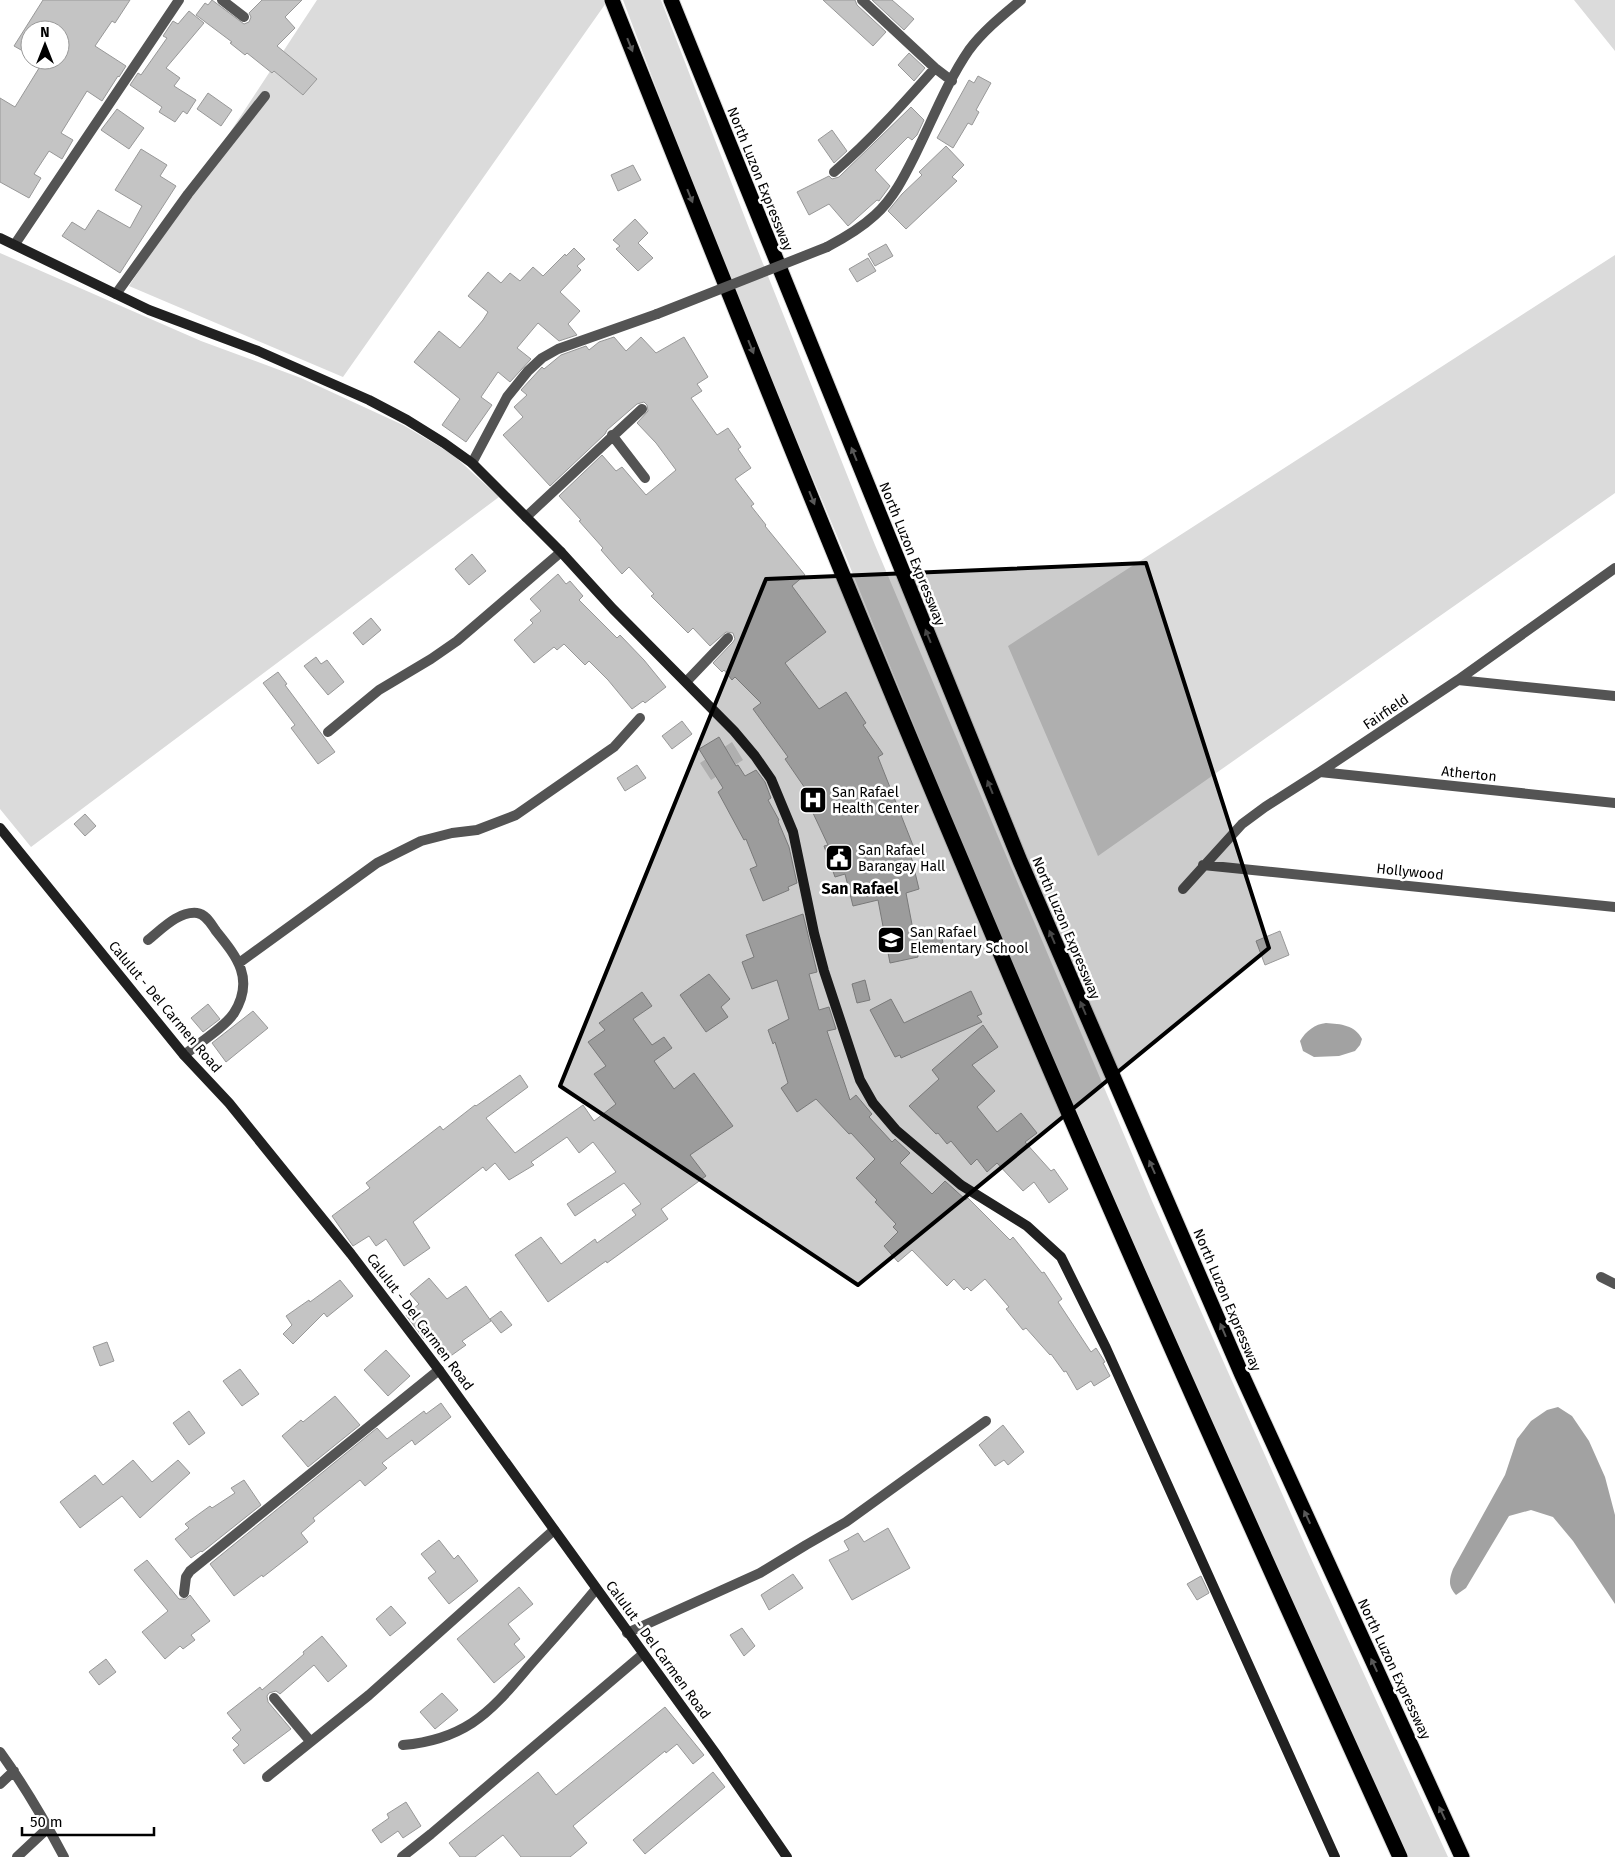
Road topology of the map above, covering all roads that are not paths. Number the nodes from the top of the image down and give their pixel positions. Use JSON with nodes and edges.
{"nodes":[{"id":1,"x":179,"y":0,"type":"edge"},
{"id":2,"x":222,"y":0,"type":"edge"},
{"id":3,"x":612,"y":0,"type":"edge"},
{"id":4,"x":670,"y":0,"type":"edge"},
{"id":5,"x":862,"y":0,"type":"edge"},
{"id":6,"x":1021,"y":0,"type":"edge"},
{"id":7,"x":244,"y":17,"type":"dead end"},
{"id":8,"x":935,"y":68,"type":"junction"},
{"id":9,"x":952,"y":81,"type":"junction"},
{"id":10,"x":265,"y":96,"type":"dead end"},
{"id":11,"x":834,"y":172,"type":"dead end"},
{"id":12,"x":0,"y":238,"type":"edge"},
{"id":13,"x":15,"y":244,"type":"junction"},
{"id":14,"x":116,"y":294,"type":"junction"},
{"id":15,"x":642,"y":409,"type":"dead end"},
{"id":16,"x":612,"y":436,"type":"junction"},
{"id":17,"x":472,"y":464,"type":"junction"},
{"id":18,"x":645,"y":478,"type":"dead end"},
{"id":19,"x":526,"y":517,"type":"junction"},
{"id":20,"x":560,"y":552,"type":"junction"},
{"id":21,"x":1615,"y":568,"type":"edge"},
{"id":22,"x":728,"y":638,"type":"dead end"},
{"id":23,"x":1458,"y":680,"type":"junction"},
{"id":24,"x":686,"y":682,"type":"junction"},
{"id":25,"x":1615,"y":696,"type":"edge"},
{"id":26,"x":640,"y":718,"type":"dead end"},
{"id":27,"x":328,"y":732,"type":"dead end"},
{"id":28,"x":1320,"y":772,"type":"junction"},
{"id":29,"x":1615,"y":803,"type":"edge"},
{"id":30,"x":0,"y":828,"type":"edge"},
{"id":31,"x":1203,"y":866,"type":"junction"},
{"id":32,"x":1183,"y":889,"type":"dead end"},
{"id":33,"x":1615,"y":907,"type":"edge"},
{"id":34,"x":148,"y":940,"type":"dead end"},
{"id":35,"x":240,"y":963,"type":"junction"},
{"id":36,"x":184,"y":1054,"type":"junction"},
{"id":37,"x":1601,"y":1276,"type":"dead end"},
{"id":38,"x":1615,"y":1284,"type":"edge"},
{"id":39,"x":439,"y":1370,"type":"junction"},
{"id":40,"x":986,"y":1421,"type":"dead end"},
{"id":41,"x":554,"y":1530,"type":"junction"},
{"id":42,"x":596,"y":1589,"type":"junction"},
{"id":43,"x":184,"y":1593,"type":"dead end"},
{"id":44,"x":628,"y":1633,"type":"junction"},
{"id":45,"x":643,"y":1654,"type":"junction"},
{"id":46,"x":274,"y":1698,"type":"dead end"},
{"id":47,"x":310,"y":1741,"type":"junction"},
{"id":48,"x":403,"y":1744,"type":"dead end"},
{"id":49,"x":0,"y":1752,"type":"edge"},
{"id":50,"x":14,"y":1771,"type":"junction"},
{"id":51,"x":267,"y":1777,"type":"dead end"},
{"id":52,"x":0,"y":1784,"type":"edge"},
{"id":53,"x":49,"y":1827,"type":"junction"},
{"id":54,"x":17,"y":1857,"type":"edge"},
{"id":55,"x":64,"y":1857,"type":"edge"},
{"id":56,"x":402,"y":1857,"type":"edge"},
{"id":57,"x":787,"y":1857,"type":"edge"},
{"id":58,"x":1335,"y":1857,"type":"edge"},
{"id":59,"x":1400,"y":1857,"type":"edge"},
{"id":60,"x":1462,"y":1857,"type":"edge"}],
"edges":[{"from":1,"to":13,"type":"street"},
{"from":2,"to":7,"type":"street"},
{"from":3,"to":59,"type":"highway","one_way":true},
{"from":60,"to":4,"type":"highway","name":"North Luzon Expressway","one_way":true},
{"from":5,"to":8,"type":"street"},
{"from":6,"to":9,"type":"street"},
{"from":8,"to":9,"type":"street"},
{"from":8,"to":11,"type":"street"},
{"from":9,"to":17,"type":"street","bridge":true},
{"from":10,"to":14,"type":"street"},
{"from":12,"to":13,"type":"street"},
{"from":13,"to":14,"type":"street"},
{"from":14,"to":17,"type":"street"},
{"from":15,"to":16,"type":"street"},
{"from":16,"to":18,"type":"street"},
{"from":16,"to":19,"type":"street"},
{"from":17,"to":19,"type":"street"},
{"from":19,"to":20,"type":"street"},
{"from":20,"to":24,"type":"street"},
{"from":20,"to":27,"type":"street"},
{"from":21,"to":23,"type":"street","name":"Fairfield"},
{"from":22,"to":24,"type":"street"},
{"from":23,"to":25,"type":"street"},
{"from":23,"to":28,"type":"street","name":"Fairfield"},
{"from":24,"to":58,"type":"street"},
{"from":26,"to":35,"type":"street"},
{"from":28,"to":29,"type":"street","name":"Atherton"},
{"from":28,"to":31,"type":"street","name":"Fairfield"},
{"from":30,"to":36,"type":"street","name":"Calulut - Del Carmen Road"},
{"from":31,"to":32,"type":"street","name":"Fairfield"},
{"from":31,"to":33,"type":"street","name":"Hollywood"},
{"from":34,"to":35,"type":"street"},
{"from":35,"to":36,"type":"street"},
{"from":36,"to":39,"type":"street","name":"Calulut - Del Carmen Road"},
{"from":37,"to":38,"type":"street"},
{"from":39,"to":41,"type":"street","name":"Calulut - Del Carmen Road"},
{"from":39,"to":43,"type":"street"},
{"from":40,"to":44,"type":"street"},
{"from":41,"to":42,"type":"street","name":"Calulut - Del Carmen Road"},
{"from":41,"to":47,"type":"street"},
{"from":42,"to":44,"type":"street","name":"Calulut - Del Carmen Road"},
{"from":42,"to":48,"type":"street"},
{"from":44,"to":45,"type":"street","name":"Calulut - Del Carmen Road"},
{"from":45,"to":56,"type":"street"},
{"from":45,"to":57,"type":"street","name":"Calulut - Del Carmen Road"},
{"from":46,"to":47,"type":"street"},
{"from":47,"to":51,"type":"street"},
{"from":49,"to":50,"type":"street"},
{"from":50,"to":52,"type":"street"},
{"from":50,"to":53,"type":"street"},
{"from":53,"to":54,"type":"street"},
{"from":53,"to":55,"type":"street"}]}
